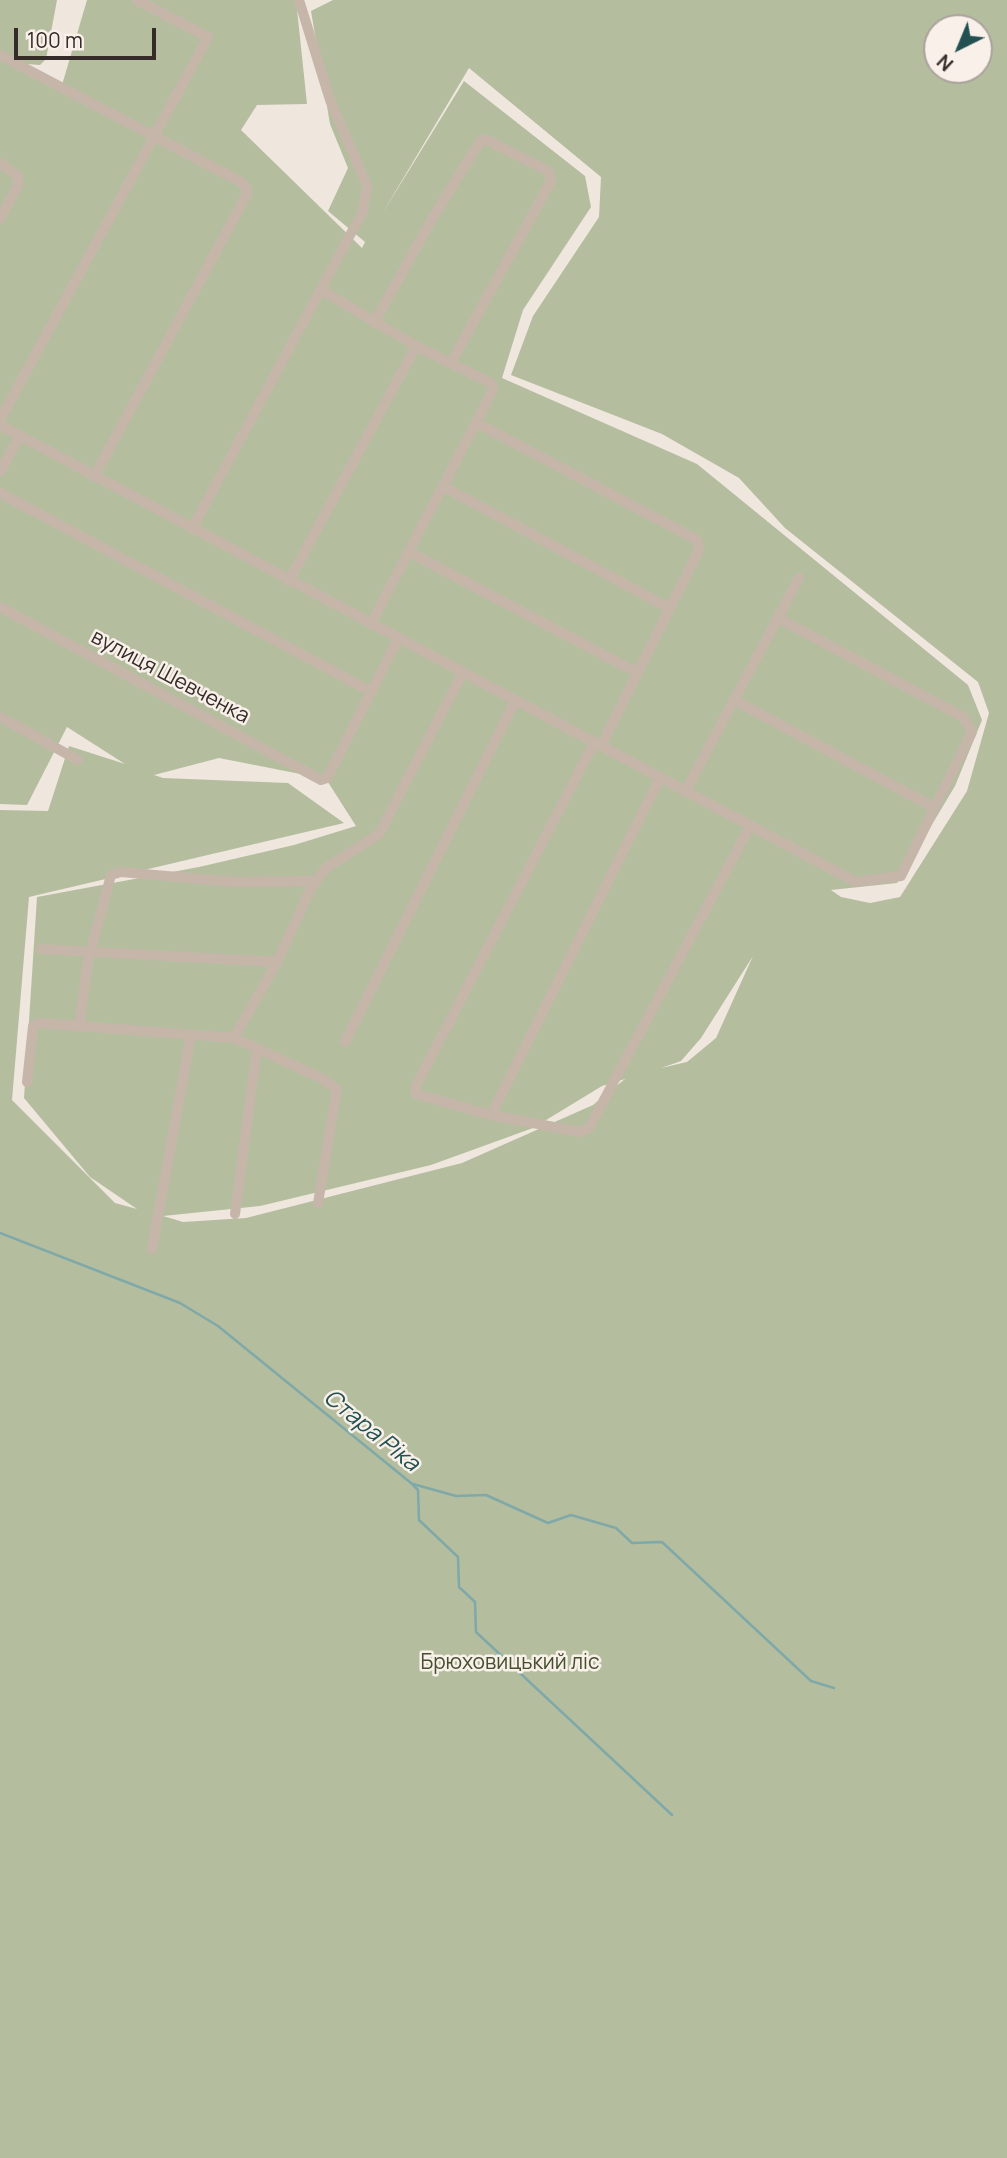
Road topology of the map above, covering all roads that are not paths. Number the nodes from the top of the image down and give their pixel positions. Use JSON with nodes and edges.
{"nodes":[{"id":1,"x":137,"y":0,"type":"edge"},
{"id":2,"x":299,"y":0,"type":"edge"},
{"id":3,"x":0,"y":55,"type":"edge"},
{"id":4,"x":154,"y":137,"type":"junction"},
{"id":5,"x":0,"y":163,"type":"edge"},
{"id":6,"x":0,"y":219,"type":"edge"},
{"id":7,"x":321,"y":290,"type":"junction"},
{"id":8,"x":374,"y":323,"type":"junction"},
{"id":9,"x":416,"y":346,"type":"junction"},
{"id":10,"x":451,"y":363,"type":"junction"},
{"id":11,"x":0,"y":423,"type":"edge"},
{"id":12,"x":477,"y":423,"type":"junction"},
{"id":13,"x":19,"y":437,"type":"junction"},
{"id":14,"x":0,"y":472,"type":"edge"},
{"id":15,"x":94,"y":477,"type":"junction"},
{"id":16,"x":443,"y":487,"type":"junction"},
{"id":17,"x":0,"y":494,"type":"edge"},
{"id":18,"x":192,"y":529,"type":"junction"},
{"id":19,"x":409,"y":552,"type":"junction"},
{"id":20,"x":799,"y":578,"type":"dead end"},
{"id":21,"x":289,"y":581,"type":"junction"},
{"id":22,"x":0,"y":607,"type":"edge"},
{"id":23,"x":669,"y":608,"type":"junction"},
{"id":24,"x":778,"y":618,"type":"junction"},
{"id":25,"x":371,"y":624,"type":"junction"},
{"id":26,"x":398,"y":639,"type":"junction"},
{"id":27,"x":636,"y":672,"type":"junction"},
{"id":28,"x":463,"y":674,"type":"junction"},
{"id":29,"x":372,"y":692,"type":"junction"},
{"id":30,"x":515,"y":701,"type":"junction"},
{"id":31,"x":734,"y":701,"type":"junction"},
{"id":32,"x":0,"y":717,"type":"edge"},
{"id":33,"x":597,"y":745,"type":"junction"},
{"id":34,"x":78,"y":760,"type":"dead end"},
{"id":35,"x":660,"y":778,"type":"junction"},
{"id":36,"x":685,"y":792,"type":"junction"},
{"id":37,"x":935,"y":808,"type":"junction"},
{"id":38,"x":750,"y":826,"type":"junction"},
{"id":39,"x":316,"y":881,"type":"junction"},
{"id":40,"x":41,"y":949,"type":"dead end"},
{"id":41,"x":91,"y":951,"type":"junction"},
{"id":42,"x":277,"y":962,"type":"junction"},
{"id":43,"x":79,"y":1027,"type":"junction"},
{"id":44,"x":191,"y":1035,"type":"junction"},
{"id":45,"x":234,"y":1038,"type":"junction"},
{"id":46,"x":345,"y":1042,"type":"dead end"},
{"id":47,"x":257,"y":1048,"type":"junction"},
{"id":48,"x":27,"y":1082,"type":"dead end"},
{"id":49,"x":491,"y":1115,"type":"junction"},
{"id":50,"x":318,"y":1203,"type":"dead end"},
{"id":51,"x":235,"y":1214,"type":"dead end"},
{"id":52,"x":152,"y":1249,"type":"dead end"}],
"edges":[{"from":1,"to":4,"type":"street"},
{"from":2,"to":7,"type":"street"},
{"from":3,"to":4,"type":"street"},
{"from":4,"to":11,"type":"street"},
{"from":4,"to":15,"type":"street"},
{"from":5,"to":6,"type":"street"},
{"from":7,"to":8,"type":"street"},
{"from":7,"to":18,"type":"street"},
{"from":8,"to":9,"type":"street"},
{"from":8,"to":10,"type":"street"},
{"from":9,"to":10,"type":"street"},
{"from":9,"to":21,"type":"street"},
{"from":10,"to":12,"type":"street"},
{"from":11,"to":13,"type":"street"},
{"from":12,"to":16,"type":"street"},
{"from":12,"to":23,"type":"street"},
{"from":13,"to":14,"type":"street"},
{"from":13,"to":15,"type":"street"},
{"from":15,"to":18,"type":"street"},
{"from":16,"to":19,"type":"street"},
{"from":16,"to":23,"type":"street"},
{"from":17,"to":29,"type":"street"},
{"from":18,"to":21,"type":"street"},
{"from":19,"to":25,"type":"street"},
{"from":19,"to":27,"type":"street"},
{"from":20,"to":24,"type":"street"},
{"from":21,"to":25,"type":"street"},
{"from":22,"to":29,"type":"street","name":"вулиця Шевченка"},
{"from":23,"to":27,"type":"street"},
{"from":24,"to":31,"type":"street"},
{"from":24,"to":37,"type":"street"},
{"from":25,"to":26,"type":"street"},
{"from":26,"to":28,"type":"street"},
{"from":26,"to":29,"type":"street"},
{"from":27,"to":33,"type":"street"},
{"from":28,"to":30,"type":"street"},
{"from":28,"to":39,"type":"street"},
{"from":30,"to":33,"type":"street"},
{"from":30,"to":46,"type":"street"},
{"from":31,"to":36,"type":"street"},
{"from":31,"to":37,"type":"street"},
{"from":32,"to":34,"type":"street"},
{"from":33,"to":35,"type":"street"},
{"from":33,"to":49,"type":"street"},
{"from":35,"to":36,"type":"street"},
{"from":35,"to":49,"type":"street"},
{"from":36,"to":38,"type":"street"},
{"from":37,"to":38,"type":"street"},
{"from":38,"to":49,"type":"street"},
{"from":39,"to":41,"type":"street"},
{"from":39,"to":42,"type":"street"},
{"from":40,"to":41,"type":"street"},
{"from":41,"to":42,"type":"street"},
{"from":41,"to":43,"type":"street"},
{"from":42,"to":45,"type":"street"},
{"from":43,"to":44,"type":"street"},
{"from":43,"to":48,"type":"street"},
{"from":44,"to":45,"type":"street"},
{"from":44,"to":52,"type":"street"},
{"from":45,"to":47,"type":"street"},
{"from":47,"to":50,"type":"street"},
{"from":47,"to":51,"type":"street"}]}
